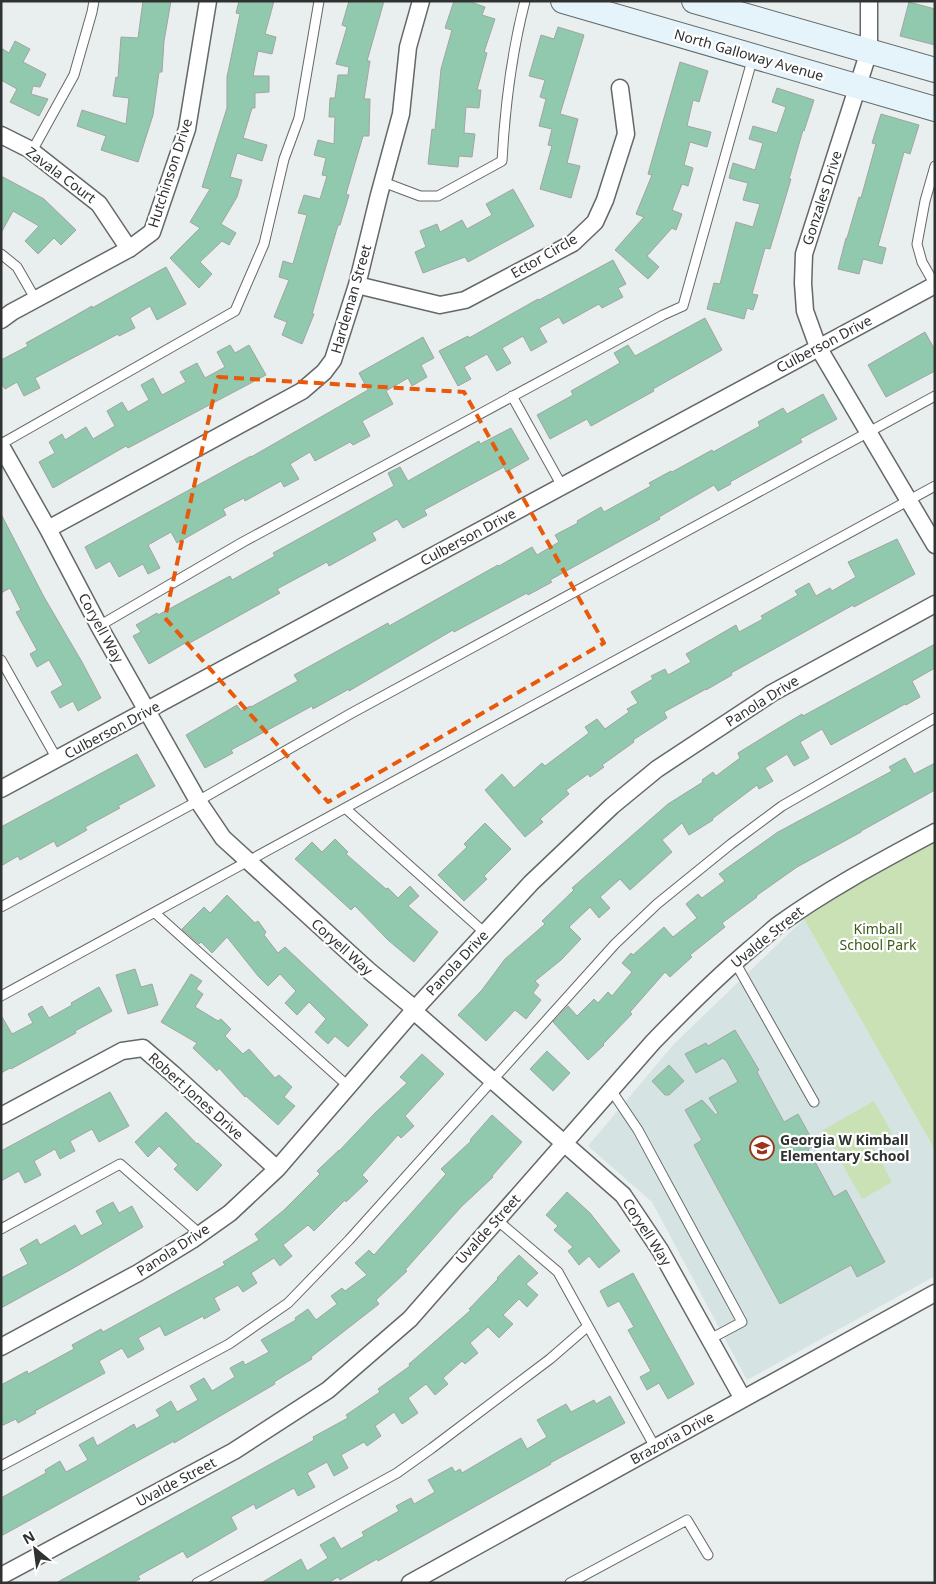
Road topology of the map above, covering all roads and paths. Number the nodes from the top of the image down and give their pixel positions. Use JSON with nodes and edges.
{"nodes":[{"id":1,"x":94,"y":1,"type":"edge"},
{"id":2,"x":208,"y":1,"type":"edge"},
{"id":3,"x":319,"y":1,"type":"edge"},
{"id":4,"x":421,"y":1,"type":"edge"},
{"id":5,"x":525,"y":1,"type":"edge"},
{"id":6,"x":563,"y":1,"type":"edge"},
{"id":7,"x":694,"y":1,"type":"edge"},
{"id":8,"x":868,"y":1,"type":"edge"},
{"id":9,"x":869,"y":51,"type":"junction"},
{"id":10,"x":753,"y":56,"type":"junction"},
{"id":11,"x":935,"y":70,"type":"edge"},
{"id":12,"x":858,"y":87,"type":"junction"},
{"id":13,"x":620,"y":88,"type":"dead end"},
{"id":14,"x":935,"y":109,"type":"edge"},
{"id":15,"x":1,"y":136,"type":"edge"},
{"id":16,"x":32,"y":151,"type":"junction"},
{"id":17,"x":935,"y":166,"type":"edge"},
{"id":18,"x":383,"y":182,"type":"junction"},
{"id":19,"x":129,"y":249,"type":"junction"},
{"id":20,"x":1,"y":254,"type":"edge"},
{"id":21,"x":357,"y":285,"type":"junction"},
{"id":22,"x":935,"y":285,"type":"edge"},
{"id":23,"x":36,"y":300,"type":"junction"},
{"id":24,"x":1,"y":320,"type":"edge"},
{"id":25,"x":818,"y":346,"type":"junction"},
{"id":26,"x":512,"y":396,"type":"junction"},
{"id":27,"x":935,"y":396,"type":"edge"},
{"id":28,"x":868,"y":431,"type":"junction"},
{"id":29,"x":1,"y":445,"type":"edge"},
{"id":30,"x":562,"y":486,"type":"junction"},
{"id":31,"x":935,"y":486,"type":"edge"},
{"id":32,"x":908,"y":500,"type":"junction"},
{"id":33,"x":48,"y":529,"type":"junction"},
{"id":34,"x":935,"y":545,"type":"edge"},
{"id":35,"x":935,"y":604,"type":"edge"},
{"id":36,"x":99,"y":626,"type":"junction"},
{"id":37,"x":1,"y":660,"type":"edge"},
{"id":38,"x":148,"y":710,"type":"junction"},
{"id":39,"x":935,"y":718,"type":"edge"},
{"id":40,"x":57,"y":760,"type":"junction"},
{"id":41,"x":1,"y":789,"type":"edge"},
{"id":42,"x":198,"y":801,"type":"junction"},
{"id":43,"x":345,"y":808,"type":"junction"},
{"id":44,"x":935,"y":832,"type":"edge"},
{"id":45,"x":247,"y":861,"type":"junction"},
{"id":46,"x":1,"y":908,"type":"edge"},
{"id":47,"x":155,"y":913,"type":"junction"},
{"id":48,"x":485,"y":933,"type":"junction"},
{"id":49,"x":735,"y":962,"type":"junction"},
{"id":50,"x":1,"y":996,"type":"edge"},
{"id":51,"x":415,"y":1009,"type":"junction"},
{"id":52,"x":492,"y":1080,"type":"junction"},
{"id":53,"x":348,"y":1086,"type":"junction"},
{"id":54,"x":611,"y":1090,"type":"junction"},
{"id":55,"x":814,"y":1102,"type":"dead end"},
{"id":56,"x":1,"y":1116,"type":"edge"},
{"id":57,"x":564,"y":1144,"type":"junction"},
{"id":58,"x":277,"y":1169,"type":"junction"},
{"id":59,"x":497,"y":1220,"type":"junction"},
{"id":60,"x":1,"y":1229,"type":"edge"},
{"id":61,"x":200,"y":1234,"type":"junction"},
{"id":62,"x":935,"y":1293,"type":"edge"},
{"id":63,"x":588,"y":1326,"type":"junction"},
{"id":64,"x":710,"y":1339,"type":"junction"},
{"id":65,"x":1,"y":1347,"type":"edge"},
{"id":66,"x":744,"y":1399,"type":"junction"},
{"id":67,"x":655,"y":1447,"type":"junction"},
{"id":68,"x":1,"y":1466,"type":"edge"},
{"id":69,"x":708,"y":1555,"type":"dead end"},
{"id":70,"x":1,"y":1576,"type":"edge"},
{"id":71,"x":197,"y":1583,"type":"edge"},
{"id":72,"x":410,"y":1583,"type":"edge"},
{"id":73,"x":570,"y":1583,"type":"edge"}],
"edges":[{"from":1,"to":16,"type":"lane"},
{"from":2,"to":19,"type":"street","name":"Hutchinson Drive"},
{"from":3,"to":29,"type":"lane"},
{"from":4,"to":18,"type":"street","name":"Hardeman Street"},
{"from":5,"to":18,"type":"lane"},
{"from":6,"to":10,"type":"main road","name":"North Galloway Avenue"},
{"from":7,"to":9,"type":"main road"},
{"from":8,"to":9,"type":"street","name":"Gonzales Drive"},
{"from":9,"to":11,"type":"main road"},
{"from":9,"to":12,"type":"street","name":"Gonzales Drive"},
{"from":10,"to":12,"type":"main road","name":"North Galloway Avenue"},
{"from":10,"to":26,"type":"lane"},
{"from":12,"to":14,"type":"main road","name":"North Galloway Avenue"},
{"from":12,"to":25,"type":"street","name":"Gonzales Drive"},
{"from":13,"to":21,"type":"street","name":"Ector Circle"},
{"from":15,"to":16,"type":"street","name":"Zavala Court"},
{"from":16,"to":19,"type":"street","name":"Zavala Court"},
{"from":17,"to":22,"type":"lane"},
{"from":18,"to":21,"type":"street","name":"Hardeman Street"},
{"from":19,"to":23,"type":"street","name":"Hutchinson Drive"},
{"from":20,"to":23,"type":"lane"},
{"from":21,"to":33,"type":"street","name":"Hardeman Street"},
{"from":22,"to":25,"type":"street","name":"Culberson Drive"},
{"from":23,"to":24,"type":"street","name":"Hutchinson Drive"},
{"from":25,"to":28,"type":"street","name":"Gonzales Drive"},
{"from":25,"to":30,"type":"street","name":"Culberson Drive"},
{"from":26,"to":30,"type":"lane"},
{"from":26,"to":36,"type":"lane"},
{"from":27,"to":28,"type":"lane"},
{"from":28,"to":32,"type":"street","name":"Gonzales Drive"},
{"from":28,"to":42,"type":"lane"},
{"from":29,"to":33,"type":"street","name":"Coryell Way"},
{"from":30,"to":38,"type":"street","name":"Culberson Drive"},
{"from":31,"to":32,"type":"lane"},
{"from":32,"to":34,"type":"street","name":"Gonzales Drive"},
{"from":32,"to":43,"type":"lane"},
{"from":33,"to":36,"type":"street","name":"Coryell Way"},
{"from":35,"to":48,"type":"street","name":"Panola Drive"},
{"from":36,"to":38,"type":"street","name":"Coryell Way"},
{"from":37,"to":40,"type":"lane"},
{"from":38,"to":40,"type":"street","name":"Culberson Drive"},
{"from":38,"to":42,"type":"street","name":"Coryell Way"},
{"from":39,"to":52,"type":"lane"},
{"from":40,"to":41,"type":"street","name":"Culberson Drive"},
{"from":42,"to":45,"type":"street","name":"Coryell Way"},
{"from":42,"to":46,"type":"lane"},
{"from":43,"to":45,"type":"lane"},
{"from":43,"to":48,"type":"lane"},
{"from":44,"to":49,"type":"street","name":"Uvalde Street"},
{"from":45,"to":47,"type":"lane"},
{"from":45,"to":51,"type":"street","name":"Coryell Way"},
{"from":47,"to":50,"type":"lane"},
{"from":47,"to":53,"type":"lane"},
{"from":48,"to":51,"type":"street","name":"Panola Drive"},
{"from":49,"to":54,"type":"street","name":"Uvalde Street"},
{"from":49,"to":55,"type":"lane"},
{"from":51,"to":52,"type":"street","name":"Coryell Way"},
{"from":51,"to":53,"type":"street","name":"Panola Drive"},
{"from":52,"to":57,"type":"street","name":"Coryell Way"},
{"from":52,"to":68,"type":"lane"},
{"from":53,"to":58,"type":"street","name":"Panola Drive"},
{"from":54,"to":57,"type":"street","name":"Uvalde Street"},
{"from":54,"to":64,"type":"lane"},
{"from":56,"to":58,"type":"street","name":"Robert Jones Drive"},
{"from":57,"to":59,"type":"street","name":"Uvalde Street"},
{"from":57,"to":64,"type":"street","name":"Coryell Way"},
{"from":58,"to":61,"type":"street","name":"Panola Drive"},
{"from":59,"to":63,"type":"lane"},
{"from":59,"to":70,"type":"street","name":"Uvalde Street"},
{"from":60,"to":61,"type":"lane"},
{"from":61,"to":65,"type":"street","name":"Panola Drive"},
{"from":62,"to":66,"type":"street","name":"Brazoria Drive"},
{"from":63,"to":67,"type":"lane"},
{"from":63,"to":71,"type":"lane"},
{"from":64,"to":66,"type":"street","name":"Coryell Way"},
{"from":66,"to":67,"type":"street","name":"Brazoria Drive"},
{"from":67,"to":72,"type":"street","name":"Brazoria Drive"},
{"from":69,"to":73,"type":"lane"}]}
